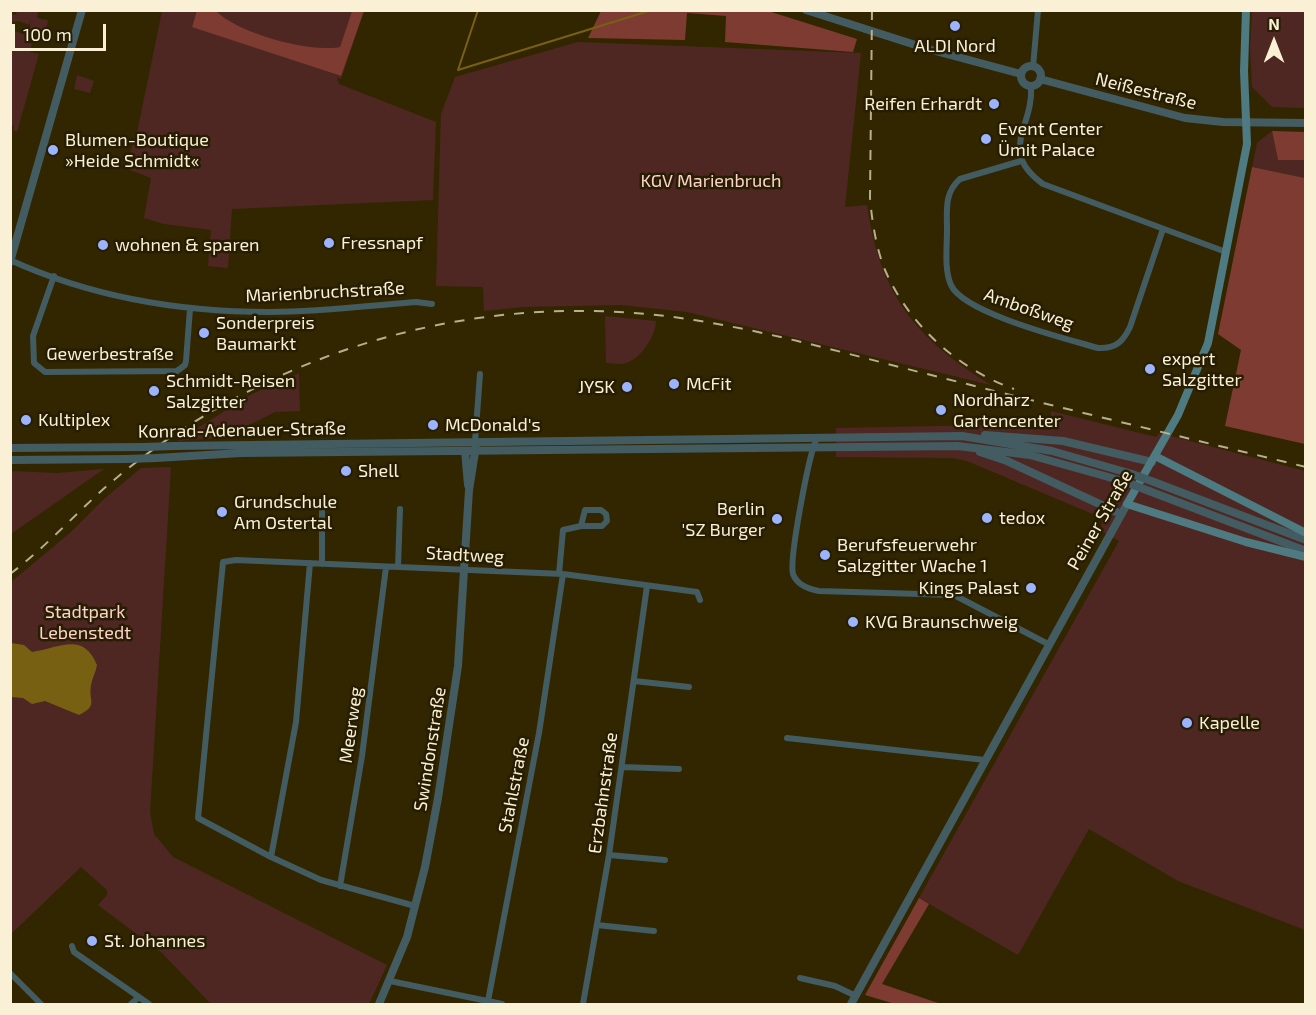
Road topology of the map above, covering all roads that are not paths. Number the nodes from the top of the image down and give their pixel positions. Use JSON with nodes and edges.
{"nodes":[{"id":1,"x":82,"y":10,"type":"edge"},
{"id":2,"x":806,"y":10,"type":"edge"},
{"id":3,"x":1038,"y":10,"type":"edge"},
{"id":4,"x":1246,"y":10,"type":"edge"},
{"id":5,"x":1033,"y":67,"type":"junction"},
{"id":6,"x":1021,"y":74,"type":"junction"},
{"id":7,"x":1040,"y":79,"type":"junction"},
{"id":8,"x":1031,"y":86,"type":"junction"},
{"id":9,"x":1247,"y":121,"type":"junction"},
{"id":10,"x":1305,"y":123,"type":"edge"},
{"id":11,"x":1021,"y":161,"type":"junction"},
{"id":12,"x":1163,"y":229,"type":"junction"},
{"id":13,"x":1226,"y":252,"type":"junction"},
{"id":14,"x":11,"y":261,"type":"edge"},
{"id":15,"x":54,"y":276,"type":"junction"},
{"id":16,"x":432,"y":303,"type":"dead end"},
{"id":17,"x":190,"y":309,"type":"junction"},
{"id":18,"x":480,"y":374,"type":"dead end"},
{"id":19,"x":962,"y":436,"type":"junction"},
{"id":20,"x":813,"y":438,"type":"junction"},
{"id":21,"x":475,"y":442,"type":"junction"},
{"id":22,"x":958,"y":446,"type":"junction"},
{"id":23,"x":813,"y":447,"type":"junction"},
{"id":24,"x":10,"y":448,"type":"edge"},
{"id":25,"x":465,"y":451,"type":"junction"},
{"id":26,"x":476,"y":451,"type":"junction"},
{"id":27,"x":1153,"y":459,"type":"junction"},
{"id":28,"x":10,"y":460,"type":"edge"},
{"id":29,"x":469,"y":490,"type":"junction"},
{"id":30,"x":1127,"y":504,"type":"junction"},
{"id":31,"x":322,"y":507,"type":"dead end"},
{"id":32,"x":400,"y":509,"type":"dead end"},
{"id":33,"x":1121,"y":514,"type":"junction"},
{"id":34,"x":580,"y":526,"type":"junction"},
{"id":35,"x":1305,"y":533,"type":"edge"},
{"id":36,"x":1305,"y":540,"type":"edge"},
{"id":37,"x":1305,"y":551,"type":"edge"},
{"id":38,"x":1305,"y":556,"type":"edge"},
{"id":39,"x":310,"y":564,"type":"junction"},
{"id":40,"x":322,"y":564,"type":"junction"},
{"id":41,"x":386,"y":567,"type":"junction"},
{"id":42,"x":398,"y":567,"type":"junction"},
{"id":43,"x":465,"y":570,"type":"junction"},
{"id":44,"x":561,"y":574,"type":"junction"},
{"id":45,"x":647,"y":585,"type":"junction"},
{"id":46,"x":700,"y":600,"type":"dead end"},
{"id":47,"x":1048,"y":644,"type":"junction"},
{"id":48,"x":634,"y":681,"type":"junction"},
{"id":49,"x":689,"y":687,"type":"dead end"},
{"id":50,"x":787,"y":738,"type":"dead end"},
{"id":51,"x":985,"y":760,"type":"junction"},
{"id":52,"x":622,"y":766,"type":"junction"},
{"id":53,"x":679,"y":769,"type":"dead end"},
{"id":54,"x":609,"y":855,"type":"junction"},
{"id":55,"x":271,"y":857,"type":"junction"},
{"id":56,"x":665,"y":860,"type":"dead end"},
{"id":57,"x":340,"y":886,"type":"junction"},
{"id":58,"x":415,"y":906,"type":"junction"},
{"id":59,"x":597,"y":925,"type":"junction"},
{"id":60,"x":654,"y":931,"type":"dead end"},
{"id":61,"x":72,"y":946,"type":"dead end"},
{"id":62,"x":10,"y":973,"type":"edge"},
{"id":63,"x":800,"y":978,"type":"dead end"},
{"id":64,"x":390,"y":981,"type":"junction"},
{"id":65,"x":856,"y":996,"type":"junction"},
{"id":66,"x":139,"y":997,"type":"junction"},
{"id":67,"x":488,"y":1001,"type":"junction"},
{"id":68,"x":41,"y":1005,"type":"edge"},
{"id":69,"x":131,"y":1005,"type":"edge"},
{"id":70,"x":149,"y":1005,"type":"edge"},
{"id":71,"x":379,"y":1005,"type":"edge"},
{"id":72,"x":502,"y":1005,"type":"edge"},
{"id":73,"x":583,"y":1005,"type":"edge"},
{"id":74,"x":851,"y":1005,"type":"edge"}],
"edges":[{"from":1,"to":14,"type":"street"},
{"from":2,"to":6,"type":"street"},
{"from":3,"to":5,"type":"street"},
{"from":4,"to":9,"type":"main road","name":"Peiner Straße"},
{"from":5,"to":6,"type":"street"},
{"from":5,"to":7,"type":"street"},
{"from":6,"to":8,"type":"street"},
{"from":7,"to":8,"type":"street"},
{"from":7,"to":9,"type":"street","name":"Neißestraße"},
{"from":8,"to":11,"type":"street"},
{"from":9,"to":10,"type":"street","name":"Neißestraße"},
{"from":9,"to":13,"type":"main road","name":"Peiner Straße"},
{"from":11,"to":12,"type":"street"},
{"from":11,"to":12,"type":"street","name":"Amboßweg"},
{"from":12,"to":13,"type":"street"},
{"from":13,"to":27,"type":"main road","name":"Peiner Straße"},
{"from":14,"to":15,"type":"street","name":"Marienbruchstraße"},
{"from":15,"to":17,"type":"street","name":"Marienbruchstraße"},
{"from":15,"to":17,"type":"street","name":"Gewerbestraße"},
{"from":16,"to":17,"type":"street","name":"Marienbruchstraße"},
{"from":18,"to":21,"type":"street"},
{"from":19,"to":20,"type":"street","name":"Konrad-Adenauer-Straße"},
{"from":19,"to":27,"type":"street"},
{"from":19,"to":36,"type":"street","name":"Konrad-Adenauer-Straße","bridge":true},
{"from":20,"to":21,"type":"street","name":"Konrad-Adenauer-Straße"},
{"from":20,"to":23,"type":"street"},
{"from":21,"to":24,"type":"street","name":"Konrad-Adenauer-Straße","bridge":true},
{"from":21,"to":25,"type":"street"},
{"from":21,"to":26,"type":"street"},
{"from":22,"to":23,"type":"street","name":"Konrad-Adenauer-Straße"},
{"from":22,"to":33,"type":"street"},
{"from":22,"to":37,"type":"street","name":"Konrad-Adenauer-Straße","bridge":true},
{"from":23,"to":26,"type":"street","name":"Konrad-Adenauer-Straße"},
{"from":23,"to":47,"type":"street"},
{"from":25,"to":26,"type":"street","name":"Konrad-Adenauer-Straße"},
{"from":25,"to":28,"type":"street","name":"Konrad-Adenauer-Straße","bridge":true},
{"from":25,"to":29,"type":"street","name":"Swindonstraße"},
{"from":26,"to":29,"type":"street","name":"Swindonstraße"},
{"from":27,"to":30,"type":"main road","name":"Peiner Straße"},
{"from":27,"to":35,"type":"main road"},
{"from":29,"to":43,"type":"street","name":"Swindonstraße"},
{"from":30,"to":33,"type":"street","name":"Peiner Straße"},
{"from":30,"to":38,"type":"main road"},
{"from":31,"to":40,"type":"street"},
{"from":32,"to":42,"type":"street"},
{"from":33,"to":47,"type":"street","name":"Peiner Straße"},
{"from":34,"to":34,"type":"street"},
{"from":34,"to":44,"type":"street","name":"Stahlstraße"},
{"from":39,"to":40,"type":"street","name":"Stadtweg"},
{"from":39,"to":55,"type":"street"},
{"from":39,"to":55,"type":"street","name":"Stadtweg"},
{"from":40,"to":41,"type":"street","name":"Stadtweg"},
{"from":41,"to":42,"type":"street","name":"Stadtweg"},
{"from":41,"to":57,"type":"street","name":"Meerweg"},
{"from":42,"to":43,"type":"street","name":"Stadtweg"},
{"from":43,"to":44,"type":"street","name":"Stadtweg"},
{"from":43,"to":58,"type":"street","name":"Swindonstraße"},
{"from":44,"to":45,"type":"street","name":"Stadtweg"},
{"from":44,"to":67,"type":"street","name":"Stahlstraße"},
{"from":45,"to":46,"type":"street","name":"Stadtweg"},
{"from":45,"to":48,"type":"street","name":"Erzbahnstraße"},
{"from":47,"to":51,"type":"street","name":"Peiner Straße"},
{"from":48,"to":49,"type":"street"},
{"from":48,"to":52,"type":"street","name":"Erzbahnstraße"},
{"from":50,"to":51,"type":"street"},
{"from":51,"to":65,"type":"street","name":"Peiner Straße"},
{"from":52,"to":53,"type":"street"},
{"from":52,"to":54,"type":"street","name":"Erzbahnstraße"},
{"from":54,"to":56,"type":"street"},
{"from":54,"to":59,"type":"street","name":"Erzbahnstraße"},
{"from":55,"to":57,"type":"street"},
{"from":57,"to":58,"type":"street"},
{"from":58,"to":64,"type":"street","name":"Swindonstraße"},
{"from":59,"to":60,"type":"street"},
{"from":59,"to":73,"type":"street","name":"Erzbahnstraße"},
{"from":61,"to":66,"type":"street"},
{"from":62,"to":68,"type":"street"},
{"from":63,"to":65,"type":"street"},
{"from":64,"to":67,"type":"street"},
{"from":64,"to":71,"type":"street","name":"Swindonstraße"},
{"from":65,"to":74,"type":"street","name":"Peiner Straße"},
{"from":66,"to":69,"type":"street"},
{"from":66,"to":70,"type":"street"},
{"from":67,"to":72,"type":"street"}]}
